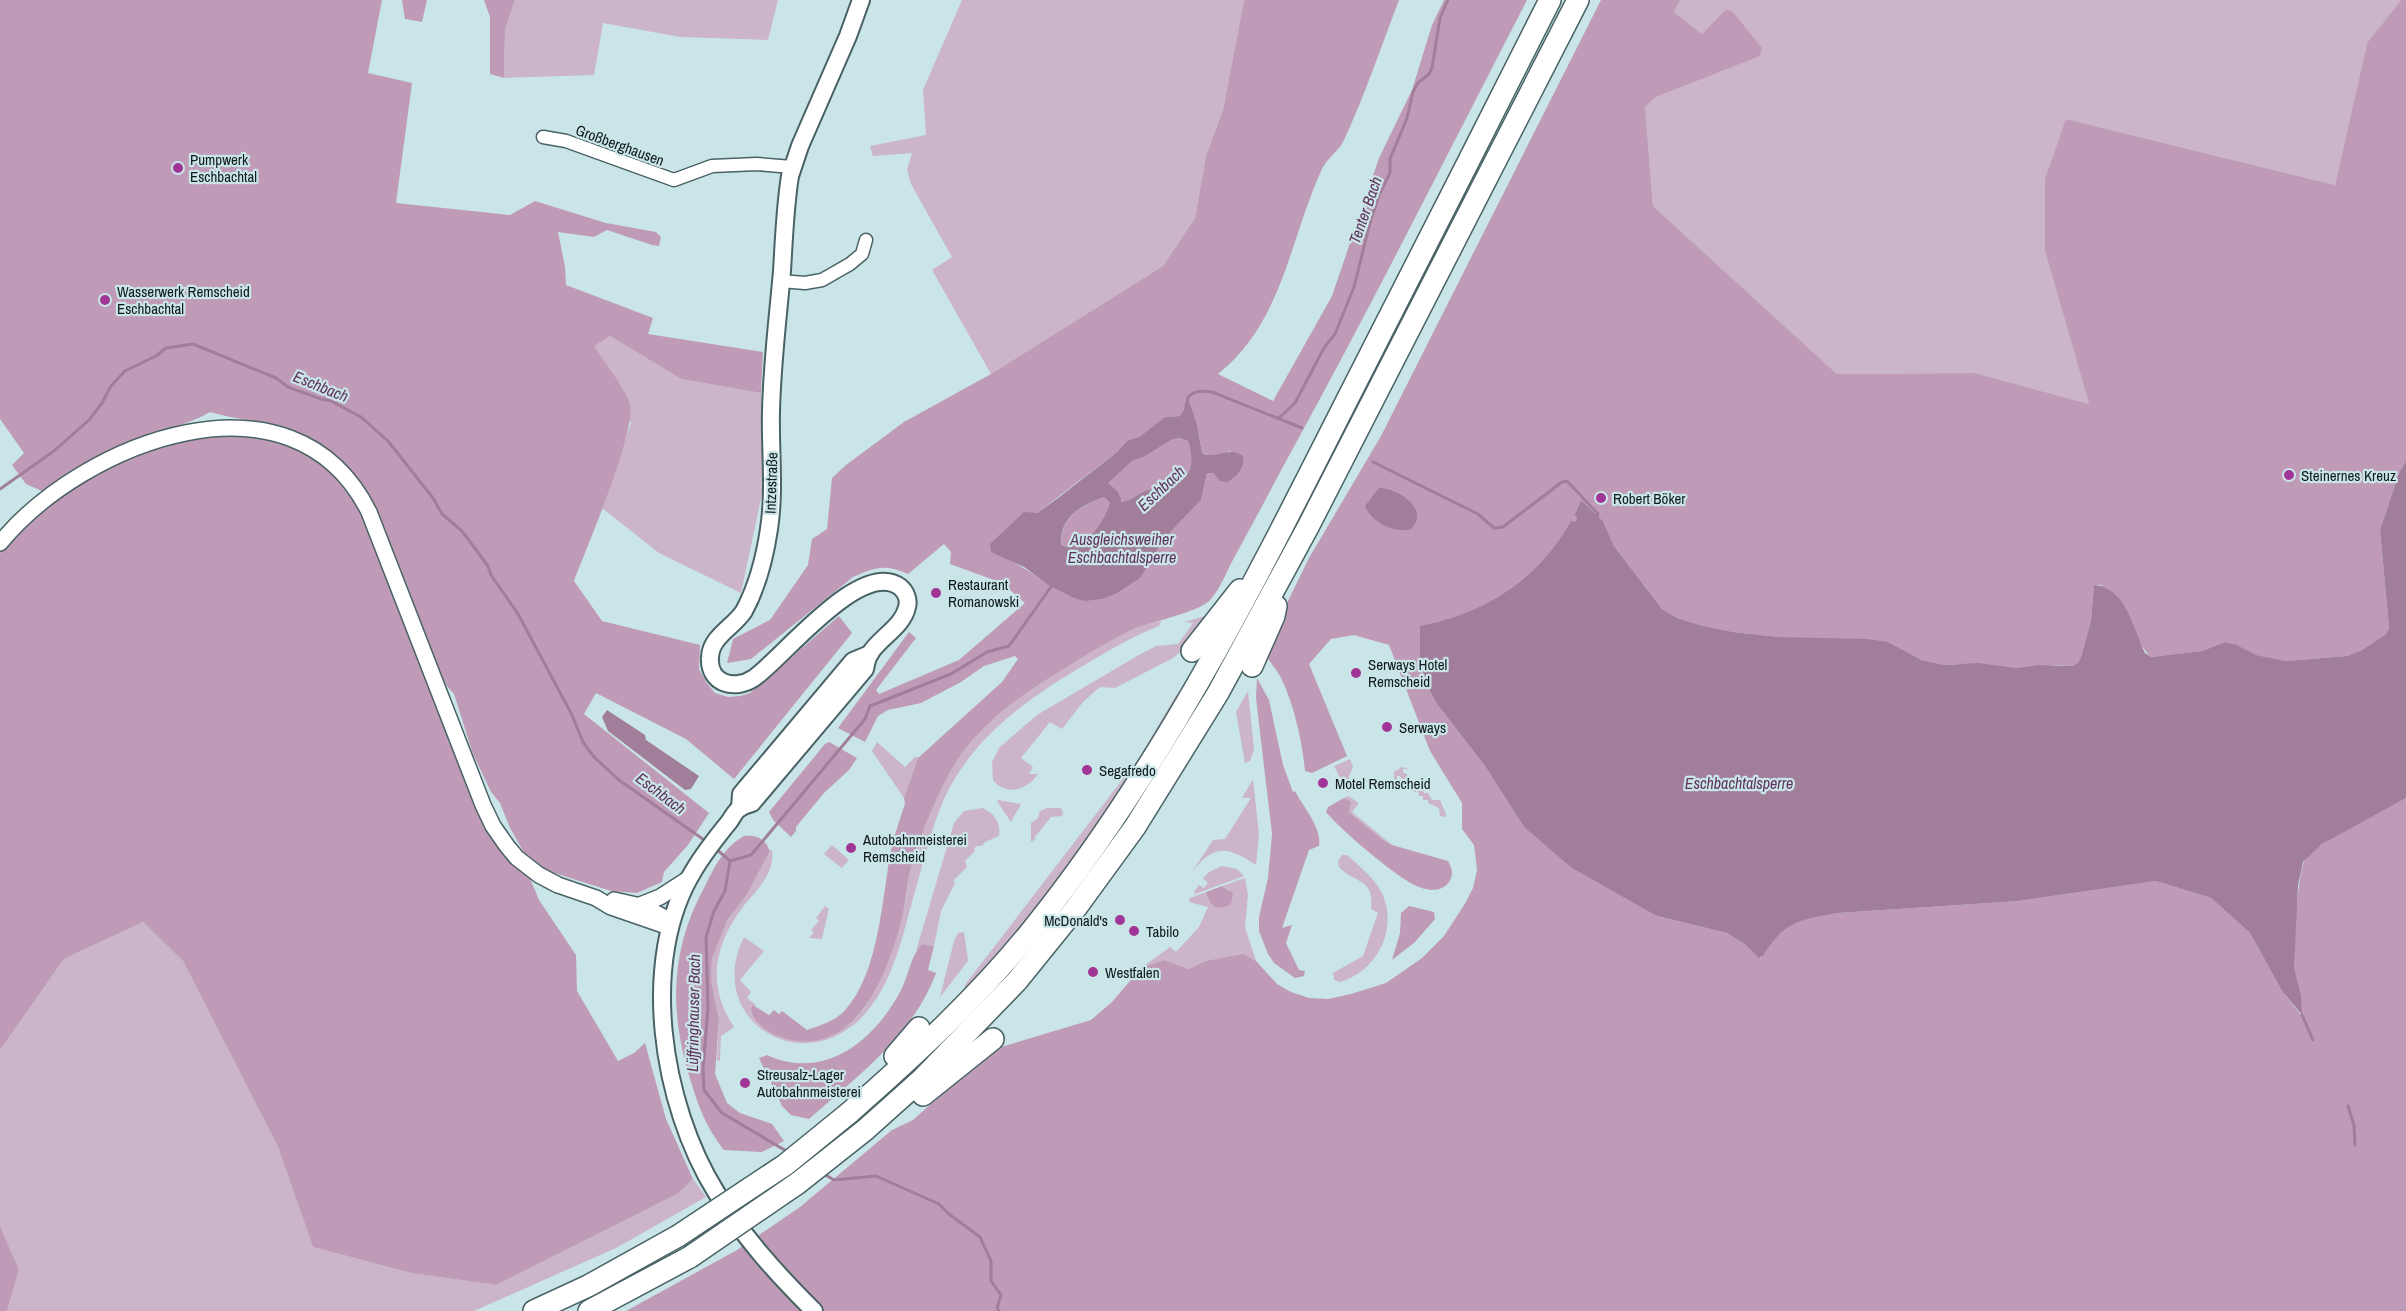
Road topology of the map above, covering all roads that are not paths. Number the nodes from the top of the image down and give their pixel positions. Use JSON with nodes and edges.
{"nodes":[{"id":1,"x":861,"y":0,"type":"edge"},
{"id":2,"x":1550,"y":0,"type":"edge"},
{"id":3,"x":1578,"y":0,"type":"edge"},
{"id":4,"x":543,"y":137,"type":"dead end"},
{"id":5,"x":792,"y":167,"type":"junction"},
{"id":6,"x":866,"y":240,"type":"dead end"},
{"id":7,"x":781,"y":281,"type":"junction"},
{"id":8,"x":0,"y":543,"type":"edge"},
{"id":9,"x":1274,"y":566,"type":"junction"},
{"id":10,"x":1192,"y":651,"type":"dead end"},
{"id":11,"x":1252,"y":666,"type":"dead end"},
{"id":12,"x":688,"y":879,"type":"junction"},
{"id":13,"x":596,"y":898,"type":"junction"},
{"id":14,"x":640,"y":905,"type":"junction"},
{"id":15,"x":670,"y":924,"type":"junction"},
{"id":16,"x":919,"y":1028,"type":"dead end"},
{"id":17,"x":993,"y":1039,"type":"dead end"},
{"id":18,"x":849,"y":1113,"type":"junction"},
{"id":19,"x":865,"y":1130,"type":"junction"},
{"id":20,"x":534,"y":1311,"type":"edge"},
{"id":21,"x":589,"y":1311,"type":"edge"},
{"id":22,"x":814,"y":1311,"type":"edge"}],
"edges":[{"from":1,"to":5,"type":"main road","name":"Intzestraße"},
{"from":2,"to":9,"type":"highway"},
{"from":3,"to":9,"type":"highway"},
{"from":4,"to":5,"type":"street","name":"Großberghausen"},
{"from":5,"to":7,"type":"main road","name":"Intzestraße"},
{"from":6,"to":7,"type":"street"},
{"from":7,"to":12,"type":"main road","name":"Intzestraße"},
{"from":8,"to":13,"type":"street"},
{"from":9,"to":10,"type":"highway"},
{"from":9,"to":11,"type":"highway"},
{"from":9,"to":18,"type":"highway"},
{"from":9,"to":19,"type":"highway"},
{"from":12,"to":14,"type":"street"},
{"from":12,"to":15,"type":"main road"},
{"from":13,"to":14,"type":"street"},
{"from":13,"to":15,"type":"street"},
{"from":14,"to":15,"type":"street"},
{"from":15,"to":22,"type":"main road"},
{"from":16,"to":18,"type":"highway"},
{"from":17,"to":19,"type":"highway"},
{"from":18,"to":20,"type":"highway","bridge":true},
{"from":19,"to":21,"type":"highway","bridge":true}]}
